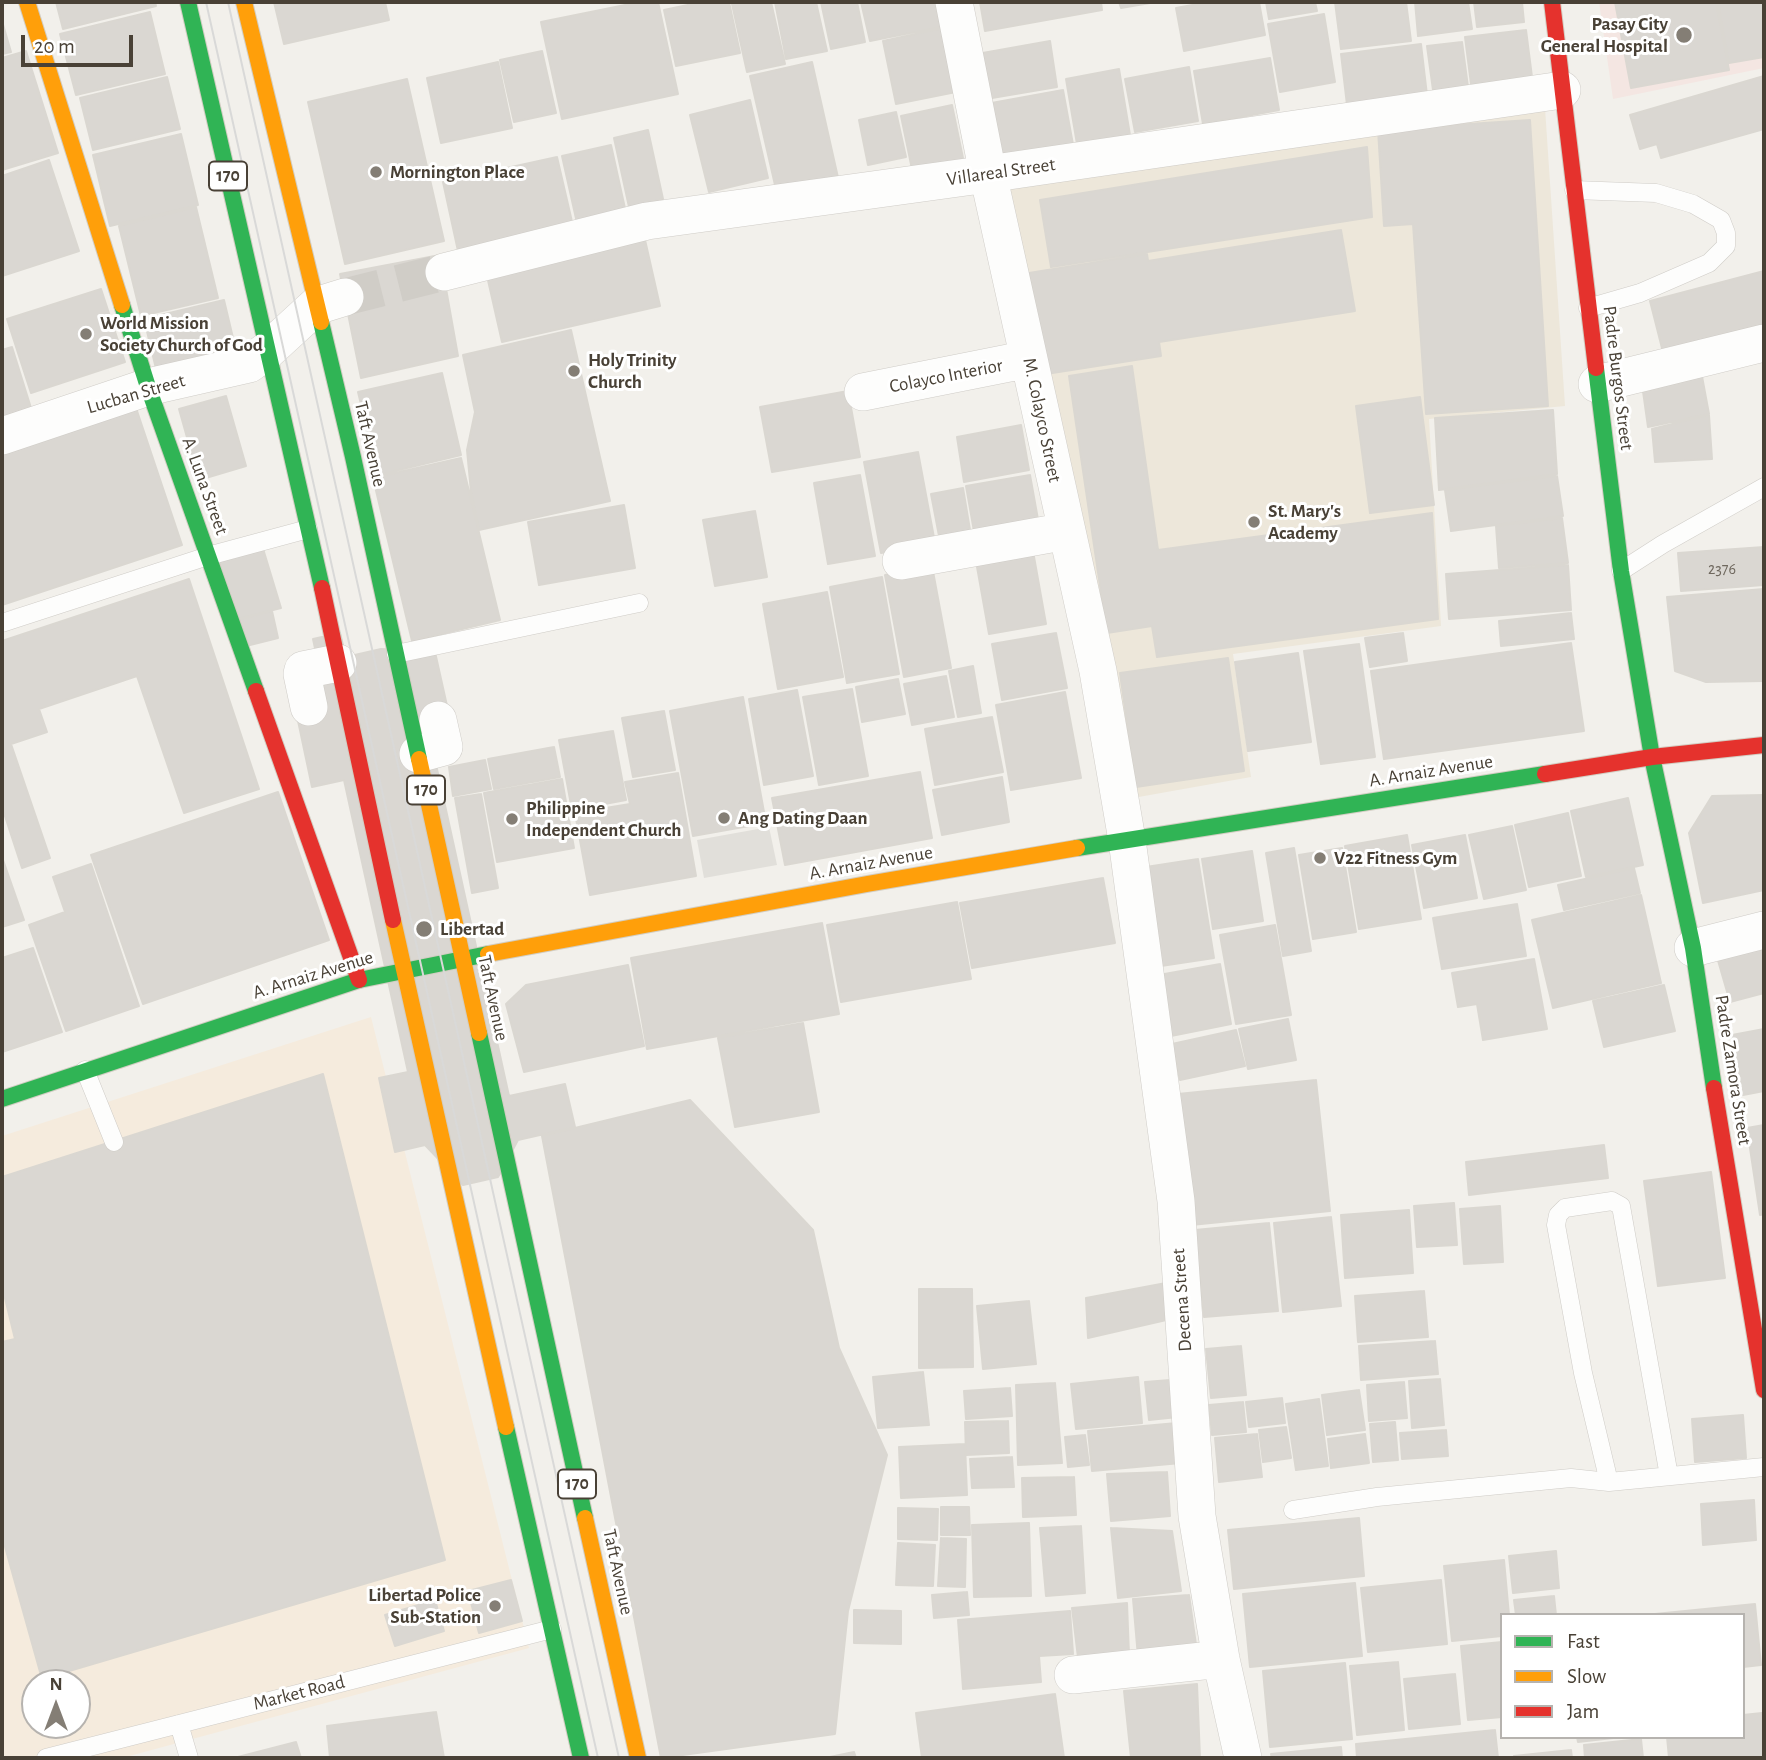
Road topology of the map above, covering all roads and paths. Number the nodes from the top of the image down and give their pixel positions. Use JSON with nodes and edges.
{"nodes":[{"id":1,"x":27,"y":2,"type":"edge"},
{"id":2,"x":188,"y":2,"type":"edge"},
{"id":3,"x":244,"y":2,"type":"edge"},
{"id":4,"x":954,"y":2,"type":"edge"},
{"id":5,"x":1552,"y":2,"type":"edge"},
{"id":6,"x":1562,"y":90,"type":"junction"},
{"id":7,"x":988,"y":174,"type":"junction"},
{"id":8,"x":1574,"y":190,"type":"junction"},
{"id":9,"x":444,"y":272,"type":"tunnel mouth"},
{"id":10,"x":330,"y":302,"type":"junction"},
{"id":11,"x":1588,"y":308,"type":"junction"},
{"id":12,"x":1764,"y":343,"type":"edge"},
{"id":13,"x":268,"y":350,"type":"junction"},
{"id":14,"x":1029,"y":359,"type":"junction"},
{"id":15,"x":1597,"y":384,"type":"junction"},
{"id":16,"x":148,"y":387,"type":"junction"},
{"id":17,"x":863,"y":392,"type":"dead end"},
{"id":18,"x":2,"y":436,"type":"edge"},
{"id":19,"x":1764,"y":487,"type":"edge"},
{"id":20,"x":308,"y":529,"type":"junction"},
{"id":21,"x":1066,"y":531,"type":"junction"},
{"id":22,"x":208,"y":556,"type":"junction"},
{"id":23,"x":901,"y":561,"type":"dead end"},
{"id":24,"x":1621,"y":571,"type":"junction"},
{"id":25,"x":639,"y":603,"type":"dead end"},
{"id":26,"x":2,"y":622,"type":"edge"},
{"id":27,"x":396,"y":654,"type":"junction"},
{"id":28,"x":338,"y":663,"type":"junction"},
{"id":29,"x":309,"y":707,"type":"dead end"},
{"id":30,"x":438,"y":720,"type":"dead end"},
{"id":31,"x":1764,"y":745,"type":"edge"},
{"id":32,"x":418,"y":754,"type":"junction"},
{"id":33,"x":1652,"y":757,"type":"junction"},
{"id":34,"x":1127,"y":840,"type":"junction"},
{"id":35,"x":1764,"y":930,"type":"edge"},
{"id":36,"x":1693,"y":948,"type":"junction"},
{"id":37,"x":463,"y":959,"type":"junction"},
{"id":38,"x":404,"y":971,"type":"junction"},
{"id":39,"x":359,"y":980,"type":"junction"},
{"id":40,"x":85,"y":1070,"type":"junction"},
{"id":41,"x":2,"y":1099,"type":"edge"},
{"id":42,"x":114,"y":1142,"type":"dead end"},
{"id":43,"x":1761,"y":1352,"type":"edge"},
{"id":44,"x":1764,"y":1390,"type":"edge"},
{"id":45,"x":1764,"y":1468,"type":"edge"},
{"id":46,"x":1669,"y":1476,"type":"junction"},
{"id":47,"x":1609,"y":1482,"type":"junction"},
{"id":48,"x":1293,"y":1510,"type":"dead end"},
{"id":49,"x":552,"y":1629,"type":"junction"},
{"id":50,"x":1221,"y":1659,"type":"junction"},
{"id":51,"x":1073,"y":1675,"type":"dead end"},
{"id":52,"x":179,"y":1724,"type":"junction"},
{"id":53,"x":46,"y":1758,"type":"edge"},
{"id":54,"x":189,"y":1758,"type":"edge"},
{"id":55,"x":581,"y":1758,"type":"edge"},
{"id":56,"x":638,"y":1758,"type":"edge"},
{"id":57,"x":1244,"y":1758,"type":"edge"}],
"edges":[{"from":1,"to":16,"type":"main road","name":"A. Luna Street"},
{"from":2,"to":13,"type":"main road","number":"170"},
{"from":3,"to":10,"type":"main road","name":"Taft Avenue","number":"170"},
{"from":4,"to":7,"type":"street","name":"M. Colayco Street"},
{"from":5,"to":6,"type":"main road","name":"Padre Burgos Street"},
{"from":6,"to":7,"type":"street","name":"Villareal Street"},
{"from":6,"to":8,"type":"main road","name":"Padre Burgos Street"},
{"from":7,"to":9,"type":"street","name":"Villareal Street"},
{"from":7,"to":14,"type":"street","name":"M. Colayco Street"},
{"from":8,"to":11,"type":"main road","name":"Padre Burgos Street"},
{"from":8,"to":11,"type":"lane"},
{"from":10,"to":13,"type":"street"},
{"from":10,"to":27,"type":"main road","name":"Taft Avenue","number":"170"},
{"from":11,"to":15,"type":"main road","name":"Padre Burgos Street"},
{"from":12,"to":15,"type":"street"},
{"from":13,"to":16,"type":"street","name":"Lucban Street"},
{"from":13,"to":20,"type":"main road","number":"170"},
{"from":14,"to":17,"type":"street","name":"Colayco Interior"},
{"from":14,"to":21,"type":"street","name":"M. Colayco Street"},
{"from":15,"to":24,"type":"main road","name":"Padre Burgos Street"},
{"from":16,"to":18,"type":"street","name":"Lucban Street"},
{"from":16,"to":22,"type":"main road","name":"A. Luna Street"},
{"from":19,"to":24,"type":"lane"},
{"from":20,"to":22,"type":"lane"},
{"from":20,"to":28,"type":"main road","number":"170"},
{"from":21,"to":23,"type":"street"},
{"from":21,"to":34,"type":"street","name":"M. Colayco Street"},
{"from":22,"to":26,"type":"lane"},
{"from":22,"to":39,"type":"main road","name":"A. Luna Street"},
{"from":24,"to":33,"type":"main road","name":"Padre Burgos Street"},
{"from":25,"to":27,"type":"lane"},
{"from":27,"to":32,"type":"main road","name":"Taft Avenue","number":"170"},
{"from":28,"to":29,"type":"street"},
{"from":28,"to":38,"type":"main road","number":"170"},
{"from":30,"to":32,"type":"street"},
{"from":31,"to":33,"type":"main road","name":"A. Arnaiz Avenue"},
{"from":32,"to":37,"type":"main road","name":"Taft Avenue","number":"170"},
{"from":33,"to":34,"type":"main road","name":"A. Arnaiz Avenue"},
{"from":33,"to":36,"type":"main road","name":"Padre Zamora Street"},
{"from":34,"to":37,"type":"main road","name":"A. Arnaiz Avenue"},
{"from":34,"to":50,"type":"street","name":"Decena Street"},
{"from":35,"to":36,"type":"street"},
{"from":36,"to":43,"type":"main road","name":"Padre Zamora Street"},
{"from":37,"to":38,"type":"main road","name":"A. Arnaiz Avenue"},
{"from":37,"to":56,"type":"main road","name":"Taft Avenue","number":"170"},
{"from":38,"to":39,"type":"main road","name":"A. Arnaiz Avenue"},
{"from":38,"to":49,"type":"main road","number":"170"},
{"from":39,"to":40,"type":"main road","name":"A. Arnaiz Avenue"},
{"from":40,"to":41,"type":"main road","name":"A. Arnaiz Avenue"},
{"from":40,"to":42,"type":"lane"},
{"from":43,"to":44,"type":"main road","name":"Padre Zamora Street"},
{"from":45,"to":46,"type":"lane"},
{"from":46,"to":47,"type":"lane"},
{"from":46,"to":47,"type":"lane"},
{"from":47,"to":48,"type":"lane"},
{"from":49,"to":52,"type":"lane","name":"Market Road"},
{"from":49,"to":55,"type":"main road","number":"170"},
{"from":50,"to":51,"type":"street"},
{"from":50,"to":57,"type":"street","name":"Decena Street"},
{"from":52,"to":53,"type":"lane","name":"Market Road"},
{"from":52,"to":54,"type":"lane"}]}
